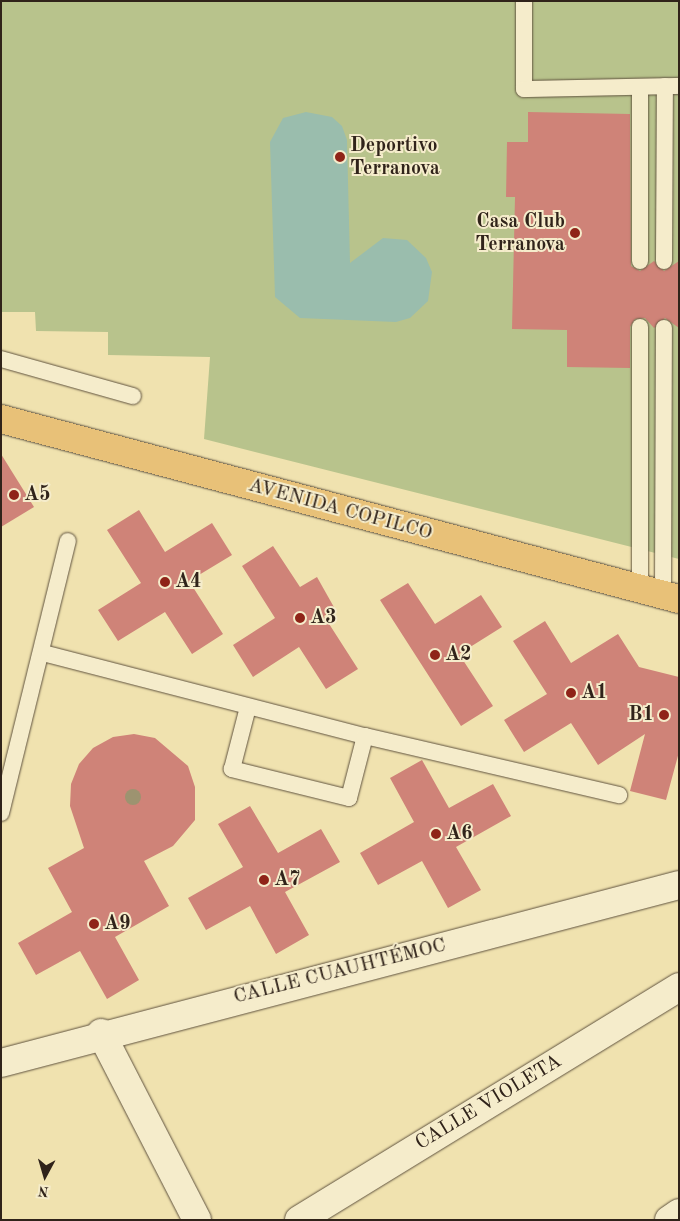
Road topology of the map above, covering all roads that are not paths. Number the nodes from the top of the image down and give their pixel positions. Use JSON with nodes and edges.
{"nodes":[{"id":1,"x":524,"y":1,"type":"edge"},
{"id":2,"x":672,"y":86,"type":"edge"},
{"id":3,"x":640,"y":87,"type":"junction"},
{"id":4,"x":640,"y":261,"type":"dead end"},
{"id":5,"x":664,"y":261,"type":"dead end"},
{"id":6,"x":640,"y":328,"type":"dead end"},
{"id":7,"x":664,"y":328,"type":"dead end"},
{"id":8,"x":1,"y":359,"type":"edge"},
{"id":9,"x":133,"y":396,"type":"dead end"},
{"id":10,"x":1,"y":419,"type":"edge"},
{"id":11,"x":68,"y":541,"type":"dead end"},
{"id":12,"x":660,"y":594,"type":"edge"},
{"id":13,"x":43,"y":653,"type":"junction"},
{"id":14,"x":248,"y":707,"type":"junction"},
{"id":15,"x":365,"y":736,"type":"junction"},
{"id":16,"x":619,"y":795,"type":"dead end"},
{"id":17,"x":1,"y":813,"type":"edge"},
{"id":18,"x":679,"y":885,"type":"edge"},
{"id":19,"x":679,"y":987,"type":"edge"},
{"id":20,"x":101,"y":1033,"type":"junction"},
{"id":21,"x":1,"y":1063,"type":"edge"},
{"id":22,"x":679,"y":1213,"type":"edge"},
{"id":23,"x":197,"y":1220,"type":"edge"},
{"id":24,"x":298,"y":1220,"type":"edge"},
{"id":25,"x":669,"y":1220,"type":"edge"}],
"edges":[{"from":1,"to":3,"type":"lane"},
{"from":2,"to":3,"type":"lane"},
{"from":2,"to":5,"type":"lane"},
{"from":3,"to":4,"type":"lane"},
{"from":6,"to":12,"type":"lane"},
{"from":7,"to":12,"type":"lane"},
{"from":8,"to":9,"type":"lane"},
{"from":10,"to":12,"type":"main road","name":"AVENIDA COPILCO"},
{"from":11,"to":13,"type":"lane"},
{"from":13,"to":14,"type":"lane"},
{"from":13,"to":17,"type":"lane"},
{"from":14,"to":15,"type":"lane"},
{"from":14,"to":15,"type":"lane"},
{"from":15,"to":16,"type":"lane"},
{"from":18,"to":20,"type":"street","name":"CALLE CUAUHTÉMOC"},
{"from":19,"to":24,"type":"street","name":"CALLE VIOLETA"},
{"from":20,"to":21,"type":"street","name":"CALLE CUAUHTÉMOC"},
{"from":20,"to":23,"type":"street"},
{"from":22,"to":25,"type":"street"}]}
